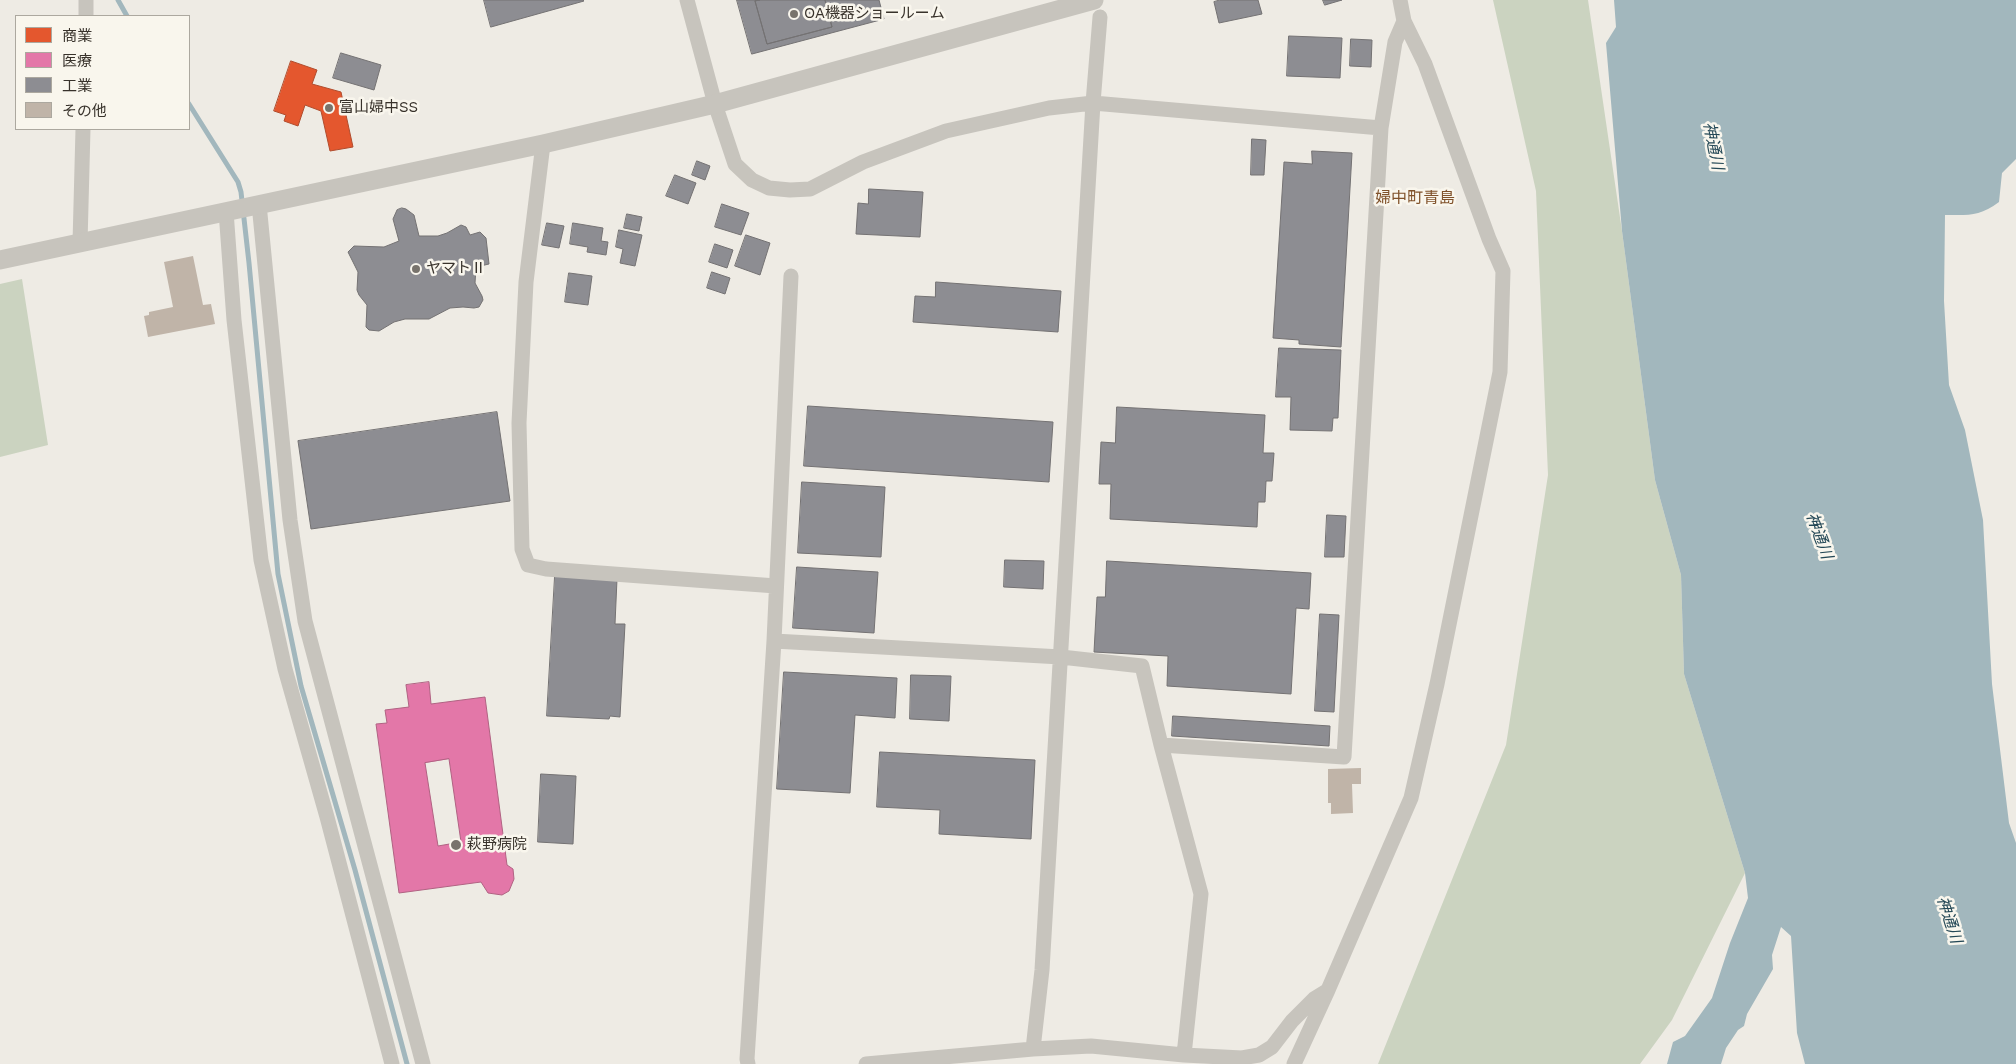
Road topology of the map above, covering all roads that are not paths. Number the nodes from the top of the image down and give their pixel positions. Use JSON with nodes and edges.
{"nodes":[{"id":1,"x":86,"y":0,"type":"edge"},
{"id":2,"x":687,"y":0,"type":"edge"},
{"id":3,"x":1400,"y":0,"type":"edge"},
{"id":4,"x":1097,"y":8,"type":"edge"},
{"id":5,"x":86,"y":15,"type":"edge"},
{"id":6,"x":1404,"y":21,"type":"junction"},
{"id":7,"x":1093,"y":102,"type":"junction"},
{"id":8,"x":715,"y":104,"type":"junction"},
{"id":9,"x":1381,"y":128,"type":"junction"},
{"id":10,"x":83,"y":130,"type":"edge"},
{"id":11,"x":543,"y":144,"type":"junction"},
{"id":12,"x":259,"y":204,"type":"junction"},
{"id":13,"x":226,"y":211,"type":"junction"},
{"id":14,"x":80,"y":242,"type":"junction"},
{"id":15,"x":0,"y":260,"type":"edge"},
{"id":16,"x":791,"y":276,"type":"dead end"},
{"id":17,"x":776,"y":586,"type":"junction"},
{"id":18,"x":774,"y":641,"type":"junction"},
{"id":19,"x":1061,"y":657,"type":"junction"},
{"id":20,"x":1161,"y":745,"type":"junction"},
{"id":21,"x":1328,"y":990,"type":"junction"},
{"id":22,"x":1033,"y":1049,"type":"junction"},
{"id":23,"x":1184,"y":1055,"type":"junction"},
{"id":24,"x":392,"y":1064,"type":"edge"},
{"id":25,"x":423,"y":1064,"type":"edge"},
{"id":26,"x":748,"y":1064,"type":"edge"},
{"id":27,"x":866,"y":1064,"type":"edge"},
{"id":28,"x":1294,"y":1064,"type":"edge"}],
"edges":[{"from":1,"to":5,"type":"street"},
{"from":2,"to":8,"type":"street"},
{"from":3,"to":6,"type":"street"},
{"from":4,"to":7,"type":"street"},
{"from":4,"to":8,"type":"street"},
{"from":6,"to":9,"type":"street"},
{"from":6,"to":21,"type":"street"},
{"from":7,"to":8,"type":"street"},
{"from":7,"to":9,"type":"street"},
{"from":7,"to":19,"type":"street"},
{"from":8,"to":11,"type":"street"},
{"from":9,"to":20,"type":"street"},
{"from":10,"to":14,"type":"street"},
{"from":11,"to":12,"type":"street"},
{"from":11,"to":17,"type":"street"},
{"from":12,"to":13,"type":"street"},
{"from":12,"to":25,"type":"street"},
{"from":13,"to":14,"type":"street"},
{"from":13,"to":24,"type":"street"},
{"from":14,"to":15,"type":"street"},
{"from":16,"to":17,"type":"street"},
{"from":17,"to":18,"type":"street"},
{"from":18,"to":19,"type":"street"},
{"from":18,"to":26,"type":"street"},
{"from":19,"to":20,"type":"street"},
{"from":19,"to":22,"type":"street"},
{"from":20,"to":23,"type":"street"},
{"from":21,"to":23,"type":"street"},
{"from":21,"to":28,"type":"street"},
{"from":22,"to":23,"type":"street"},
{"from":22,"to":27,"type":"street"}]}
